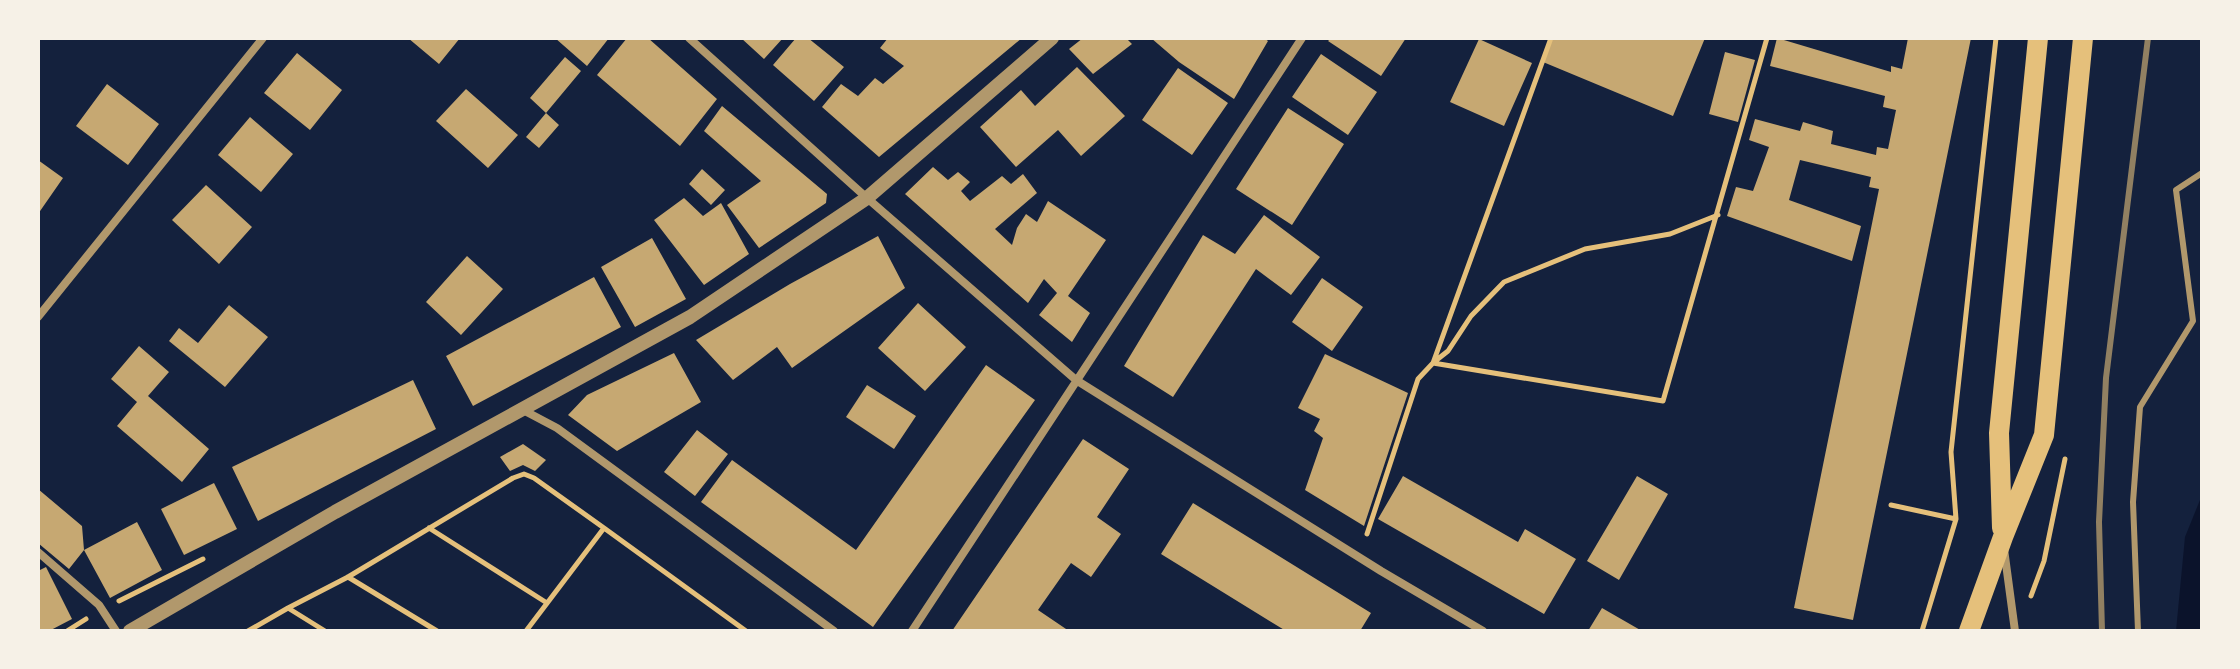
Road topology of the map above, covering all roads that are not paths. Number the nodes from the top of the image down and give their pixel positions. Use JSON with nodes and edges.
{"nodes":[{"id":1,"x":263,"y":38,"type":"edge"},
{"id":2,"x":689,"y":38,"type":"edge"},
{"id":3,"x":1052,"y":38,"type":"edge"},
{"id":4,"x":1302,"y":38,"type":"edge"},
{"id":5,"x":2038,"y":38,"type":"edge"},
{"id":6,"x":2083,"y":38,"type":"edge"},
{"id":7,"x":2202,"y":173,"type":"edge"},
{"id":8,"x":867,"y":198,"type":"junction"},
{"id":9,"x":38,"y":317,"type":"edge"},
{"id":10,"x":1076,"y":380,"type":"junction"},
{"id":11,"x":523,"y":410,"type":"junction"},
{"id":12,"x":2003,"y":537,"type":"junction"},
{"id":13,"x":38,"y":552,"type":"edge"},
{"id":14,"x":116,"y":631,"type":"edge"},
{"id":15,"x":130,"y":631,"type":"edge"},
{"id":16,"x":834,"y":631,"type":"edge"},
{"id":17,"x":912,"y":631,"type":"edge"},
{"id":18,"x":1483,"y":631,"type":"edge"},
{"id":19,"x":1969,"y":631,"type":"edge"},
{"id":20,"x":2015,"y":631,"type":"edge"},
{"id":21,"x":2138,"y":631,"type":"edge"}],
"edges":[{"from":1,"to":9,"type":"street"},
{"from":2,"to":8,"type":"street"},
{"from":3,"to":8,"type":"street"},
{"from":4,"to":10,"type":"street"},
{"from":5,"to":12,"type":"main road"},
{"from":6,"to":12,"type":"main road"},
{"from":7,"to":21,"type":"lane"},
{"from":8,"to":10,"type":"street"},
{"from":8,"to":11,"type":"street"},
{"from":10,"to":17,"type":"street"},
{"from":10,"to":18,"type":"street"},
{"from":11,"to":15,"type":"street"},
{"from":11,"to":16,"type":"street"},
{"from":12,"to":19,"type":"main road"},
{"from":12,"to":20,"type":"street"},
{"from":13,"to":14,"type":"street"}]}
